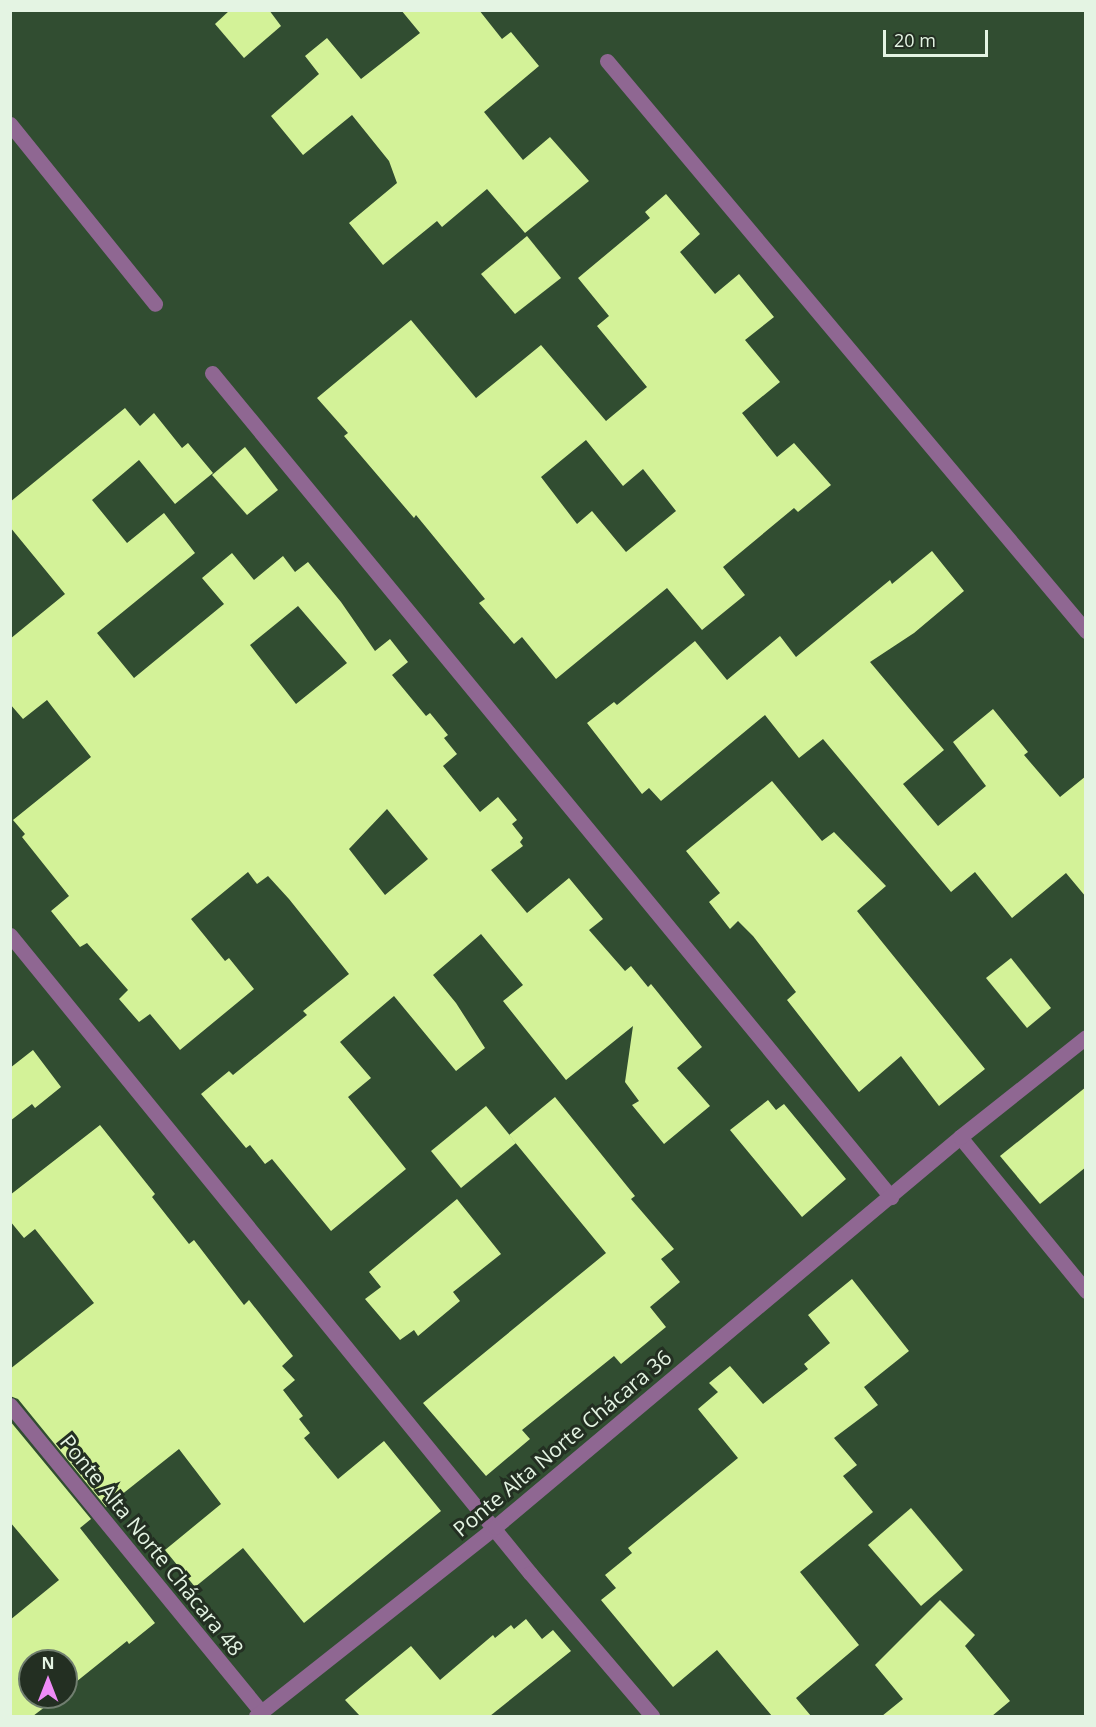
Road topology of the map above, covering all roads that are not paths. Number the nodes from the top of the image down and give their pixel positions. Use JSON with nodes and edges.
{"nodes":[{"id":1,"x":607,"y":62,"type":"dead end"},
{"id":2,"x":10,"y":124,"type":"edge"},
{"id":3,"x":155,"y":304,"type":"dead end"},
{"id":4,"x":212,"y":373,"type":"dead end"},
{"id":5,"x":1086,"y":631,"type":"edge"},
{"id":6,"x":10,"y":935,"type":"edge"},
{"id":7,"x":1086,"y":1037,"type":"edge"},
{"id":8,"x":960,"y":1137,"type":"junction"},
{"id":9,"x":891,"y":1197,"type":"junction"},
{"id":10,"x":1086,"y":1291,"type":"edge"},
{"id":11,"x":10,"y":1405,"type":"edge"},
{"id":12,"x":495,"y":1527,"type":"junction"},
{"id":13,"x":258,"y":1714,"type":"edge"},
{"id":14,"x":652,"y":1716,"type":"edge"}],
"edges":[{"from":1,"to":5,"type":"street"},
{"from":2,"to":3,"type":"street"},
{"from":4,"to":9,"type":"street"},
{"from":6,"to":12,"type":"street"},
{"from":7,"to":8,"type":"street","name":"Ponte Alta Norte Chácara 36"},
{"from":8,"to":9,"type":"street","name":"Ponte Alta Norte Chácara 36"},
{"from":8,"to":10,"type":"street"},
{"from":9,"to":12,"type":"street","name":"Ponte Alta Norte Chácara 36"},
{"from":11,"to":13,"type":"street","name":"Ponte Alta Norte Chácara 48"},
{"from":12,"to":13,"type":"street","name":"Ponte Alta Norte Chácara 36"},
{"from":12,"to":14,"type":"street"}]}
